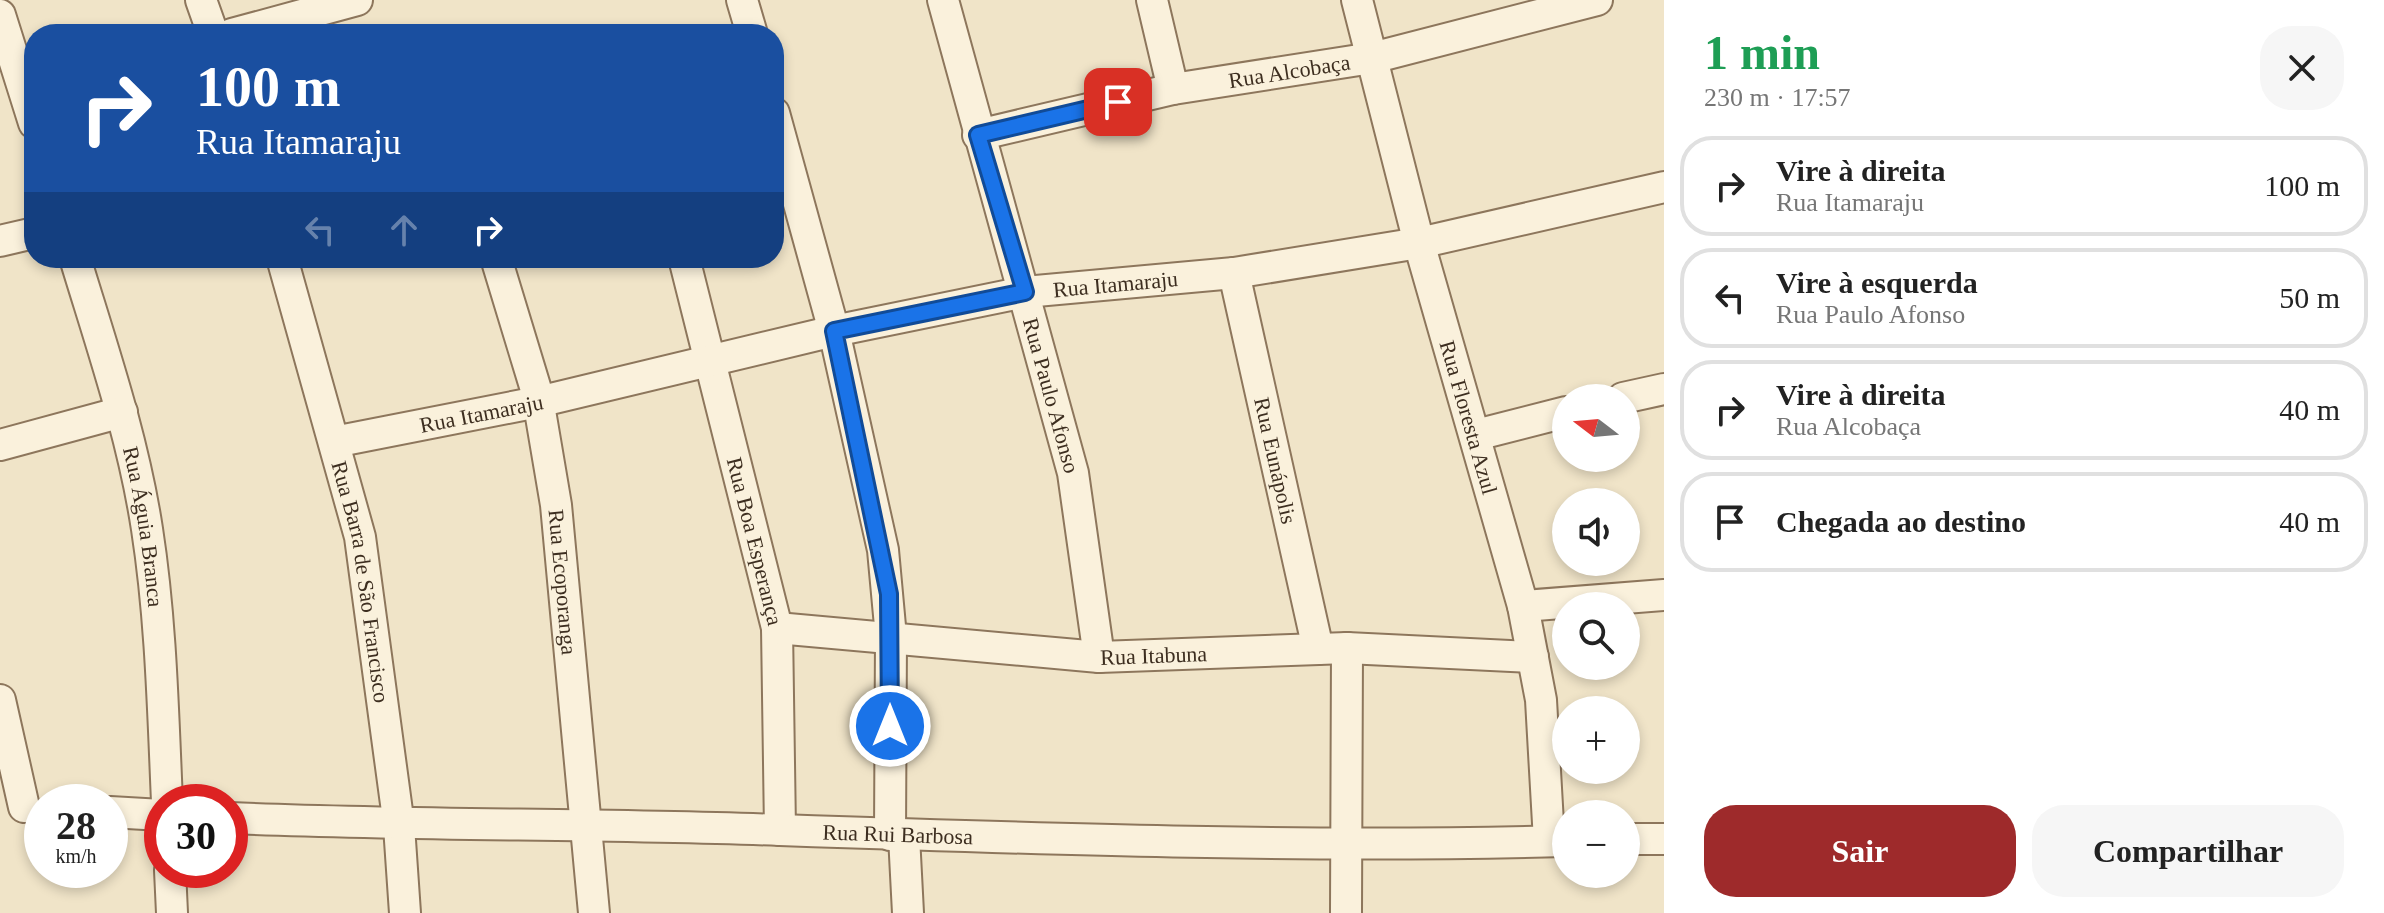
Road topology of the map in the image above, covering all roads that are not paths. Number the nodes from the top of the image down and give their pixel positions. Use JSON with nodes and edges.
{"nodes":[{"id":1,"x":201,"y":0,"type":"edge"},
{"id":2,"x":357,"y":0,"type":"edge"},
{"id":3,"x":742,"y":0,"type":"edge"},
{"id":4,"x":943,"y":0,"type":"edge"},
{"id":5,"x":1152,"y":0,"type":"edge"},
{"id":6,"x":1357,"y":0,"type":"edge"},
{"id":7,"x":1597,"y":0,"type":"edge"},
{"id":8,"x":0,"y":15,"type":"edge"},
{"id":9,"x":209,"y":24,"type":"edge"},
{"id":10,"x":269,"y":24,"type":"edge"},
{"id":11,"x":749,"y":24,"type":"edge"},
{"id":12,"x":1372,"y":58,"type":"junction"},
{"id":13,"x":24,"y":83,"type":"edge"},
{"id":14,"x":1173,"y":89,"type":"junction"},
{"id":15,"x":978,"y":135,"type":"junction"},
{"id":16,"x":784,"y":149,"type":"edge"},
{"id":17,"x":1664,"y":187,"type":"edge"},
{"id":18,"x":24,"y":235,"type":"edge"},
{"id":19,"x":0,"y":241,"type":"edge"},
{"id":20,"x":1419,"y":243,"type":"junction"},
{"id":21,"x":78,"y":268,"type":"edge"},
{"id":22,"x":285,"y":268,"type":"edge"},
{"id":23,"x":499,"y":268,"type":"edge"},
{"id":24,"x":686,"y":268,"type":"edge"},
{"id":25,"x":1234,"y":273,"type":"junction"},
{"id":26,"x":1025,"y":292,"type":"junction"},
{"id":27,"x":834,"y":331,"type":"junction"},
{"id":28,"x":708,"y":361,"type":"junction"},
{"id":29,"x":1664,"y":389,"type":"edge"},
{"id":30,"x":1640,"y":394,"type":"edge"},
{"id":31,"x":538,"y":402,"type":"junction"},
{"id":32,"x":122,"y":412,"type":"junction"},
{"id":33,"x":1552,"y":416,"type":"edge"},
{"id":34,"x":1476,"y":435,"type":"junction"},
{"id":35,"x":334,"y":442,"type":"junction"},
{"id":36,"x":0,"y":445,"type":"edge"},
{"id":37,"x":1664,"y":595,"type":"edge"},
{"id":38,"x":1523,"y":606,"type":"junction"},
{"id":39,"x":777,"y":628,"type":"junction"},
{"id":40,"x":891,"y":637,"type":"junction"},
{"id":41,"x":1333,"y":648,"type":"junction"},
{"id":42,"x":1099,"y":657,"type":"junction"},
{"id":43,"x":1533,"y":657,"type":"junction"},
{"id":44,"x":0,"y":700,"type":"edge"},
{"id":45,"x":166,"y":784,"type":"edge"},
{"id":46,"x":1553,"y":800,"type":"edge"},
{"id":47,"x":22,"y":807,"type":"edge"},
{"id":48,"x":248,"y":819,"type":"edge"},
{"id":49,"x":399,"y":826,"type":"junction"},
{"id":50,"x":587,"y":826,"type":"junction"},
{"id":51,"x":780,"y":830,"type":"junction"},
{"id":52,"x":897,"y":836,"type":"junction"},
{"id":53,"x":1640,"y":839,"type":"edge"},
{"id":54,"x":1664,"y":839,"type":"edge"},
{"id":55,"x":1552,"y":841,"type":"edge"},
{"id":56,"x":1346,"y":844,"type":"junction"},
{"id":57,"x":171,"y":888,"type":"edge"},
{"id":58,"x":172,"y":913,"type":"edge"},
{"id":59,"x":405,"y":913,"type":"edge"},
{"id":60,"x":594,"y":913,"type":"edge"},
{"id":61,"x":908,"y":913,"type":"edge"},
{"id":62,"x":1346,"y":913,"type":"edge"}],
"edges":[{"from":1,"to":9,"type":"street"},
{"from":2,"to":10,"type":"street"},
{"from":3,"to":11,"type":"street"},
{"from":4,"to":15,"type":"street","name":"Rua Paulo Afonso"},
{"from":5,"to":14,"type":"street"},
{"from":6,"to":12,"type":"street","name":"Rua Floresta Azul"},
{"from":7,"to":12,"type":"street","name":"Rua Alcobaça"},
{"from":8,"to":13,"type":"street"},
{"from":12,"to":14,"type":"street","name":"Rua Alcobaça"},
{"from":12,"to":20,"type":"street","name":"Rua Floresta Azul"},
{"from":14,"to":15,"type":"street","name":"Rua Alcobaça"},
{"from":15,"to":26,"type":"street","name":"Rua Paulo Afonso"},
{"from":16,"to":27,"type":"street"},
{"from":17,"to":20,"type":"street","name":"Rua Itamaraju"},
{"from":18,"to":19,"type":"street"},
{"from":20,"to":25,"type":"street","name":"Rua Itamaraju"},
{"from":20,"to":34,"type":"street","name":"Rua Floresta Azul"},
{"from":21,"to":32,"type":"street","name":"Rua Águia Branca"},
{"from":22,"to":35,"type":"street","name":"Rua Barra de São Francisco"},
{"from":23,"to":31,"type":"street","name":"Rua Ecoporanga"},
{"from":24,"to":28,"type":"street","name":"Rua Boa Esperança"},
{"from":25,"to":26,"type":"street","name":"Rua Itamaraju"},
{"from":25,"to":41,"type":"street","name":"Rua Eunápolis"},
{"from":26,"to":27,"type":"street","name":"Rua Itamaraju"},
{"from":26,"to":42,"type":"street","name":"Rua Paulo Afonso"},
{"from":27,"to":28,"type":"street","name":"Rua Itamaraju"},
{"from":27,"to":40,"type":"street"},
{"from":28,"to":31,"type":"street","name":"Rua Itamaraju"},
{"from":28,"to":39,"type":"street","name":"Rua Boa Esperança"},
{"from":29,"to":30,"type":"street"},
{"from":31,"to":35,"type":"street","name":"Rua Itamaraju"},
{"from":31,"to":50,"type":"street","name":"Rua Ecoporanga"},
{"from":32,"to":36,"type":"street"},
{"from":32,"to":45,"type":"street","name":"Rua Águia Branca"},
{"from":33,"to":34,"type":"street"},
{"from":34,"to":38,"type":"street","name":"Rua Floresta Azul"},
{"from":35,"to":49,"type":"street","name":"Rua Barra de São Francisco"},
{"from":37,"to":38,"type":"street"},
{"from":38,"to":43,"type":"street","name":"Rua Floresta Azul"},
{"from":39,"to":40,"type":"street","name":"Rua Itabuna"},
{"from":39,"to":51,"type":"street","name":"Rua Boa Esperança"},
{"from":40,"to":42,"type":"street","name":"Rua Itabuna"},
{"from":40,"to":52,"type":"street"},
{"from":41,"to":42,"type":"street","name":"Rua Itabuna"},
{"from":41,"to":43,"type":"street","name":"Rua Itabuna"},
{"from":41,"to":56,"type":"street","name":"Rua Eunápolis"},
{"from":43,"to":46,"type":"street","name":"Rua Floresta Azul"},
{"from":44,"to":47,"type":"street"},
{"from":48,"to":49,"type":"street","name":"Rua Rui Barbosa"},
{"from":49,"to":50,"type":"street","name":"Rua Rui Barbosa"},
{"from":49,"to":59,"type":"street","name":"Rua Barra de São Francisco"},
{"from":50,"to":51,"type":"street","name":"Rua Rui Barbosa"},
{"from":50,"to":60,"type":"street","name":"Rua Ecoporanga"},
{"from":51,"to":52,"type":"street","name":"Rua Rui Barbosa"},
{"from":52,"to":56,"type":"street","name":"Rua Rui Barbosa"},
{"from":52,"to":61,"type":"street"},
{"from":53,"to":54,"type":"street"},
{"from":55,"to":56,"type":"street","name":"Rua Rui Barbosa"},
{"from":56,"to":62,"type":"street","name":"Rua Eunápolis"},
{"from":57,"to":58,"type":"street"}]}
